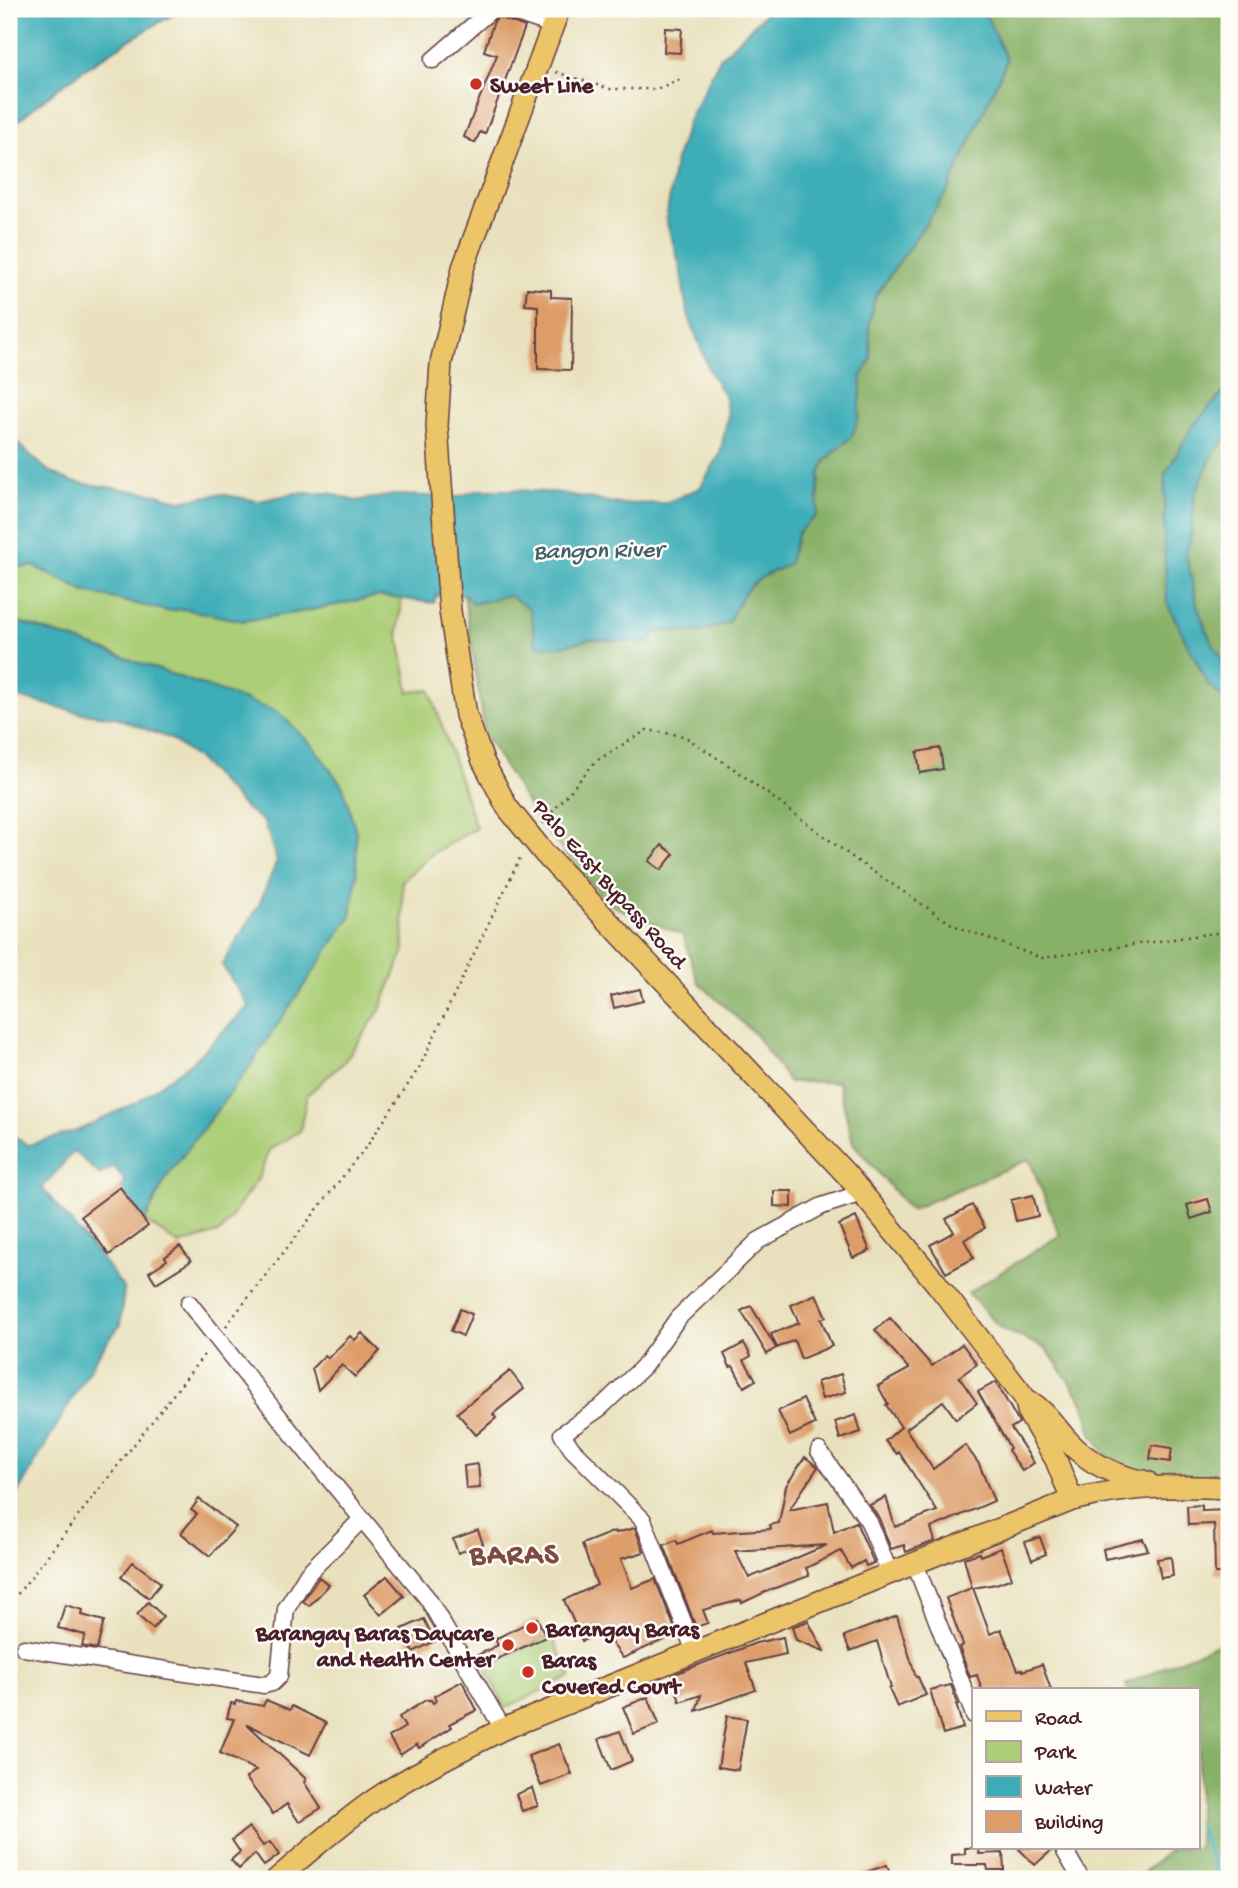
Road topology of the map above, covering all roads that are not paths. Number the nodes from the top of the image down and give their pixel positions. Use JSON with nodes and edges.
{"nodes":[{"id":1,"x":492,"y":9,"type":"edge"},
{"id":2,"x":504,"y":9,"type":"edge"},
{"id":3,"x":556,"y":17,"type":"edge"},
{"id":4,"x":433,"y":60,"type":"dead end"},
{"id":5,"x":862,"y":1193,"type":"junction"},
{"id":6,"x":189,"y":1303,"type":"dead end"},
{"id":7,"x":1025,"y":1398,"type":"junction"},
{"id":8,"x":819,"y":1451,"type":"dead end"},
{"id":9,"x":1092,"y":1461,"type":"junction"},
{"id":10,"x":1164,"y":1486,"type":"junction"},
{"id":11,"x":1229,"y":1488,"type":"edge"},
{"id":12,"x":1102,"y":1492,"type":"junction"},
{"id":13,"x":1072,"y":1500,"type":"junction"},
{"id":14,"x":362,"y":1519,"type":"junction"},
{"id":15,"x":915,"y":1564,"type":"junction"},
{"id":16,"x":890,"y":1574,"type":"junction"},
{"id":17,"x":24,"y":1648,"type":"dead end"},
{"id":18,"x":695,"y":1652,"type":"junction"},
{"id":19,"x":972,"y":1710,"type":"edge"},
{"id":20,"x":503,"y":1729,"type":"junction"},
{"id":21,"x":1064,"y":1850,"type":"edge"},
{"id":22,"x":277,"y":1879,"type":"edge"},
{"id":23,"x":1081,"y":1879,"type":"edge"}],
"edges":[{"from":1,"to":4,"type":"street"},
{"from":2,"to":3,"type":"street"},
{"from":3,"to":5,"type":"main road","name":"Palo East Bypass Road"},
{"from":5,"to":7,"type":"main road","name":"Palo East Bypass Road"},
{"from":5,"to":18,"type":"street"},
{"from":6,"to":14,"type":"street"},
{"from":7,"to":9,"type":"main road","name":"Palo East Bypass Road"},
{"from":7,"to":13,"type":"main road","name":"Palo East Bypass Road"},
{"from":8,"to":16,"type":"street"},
{"from":9,"to":10,"type":"main road","name":"Palo East Bypass Road"},
{"from":9,"to":12,"type":"main road","name":"Palo East Bypass Road"},
{"from":10,"to":11,"type":"main road"},
{"from":10,"to":12,"type":"main road"},
{"from":12,"to":13,"type":"main road"},
{"from":13,"to":15,"type":"main road"},
{"from":14,"to":17,"type":"street"},
{"from":14,"to":20,"type":"street"},
{"from":15,"to":16,"type":"main road"},
{"from":15,"to":19,"type":"street"},
{"from":16,"to":18,"type":"main road"},
{"from":18,"to":20,"type":"main road"},
{"from":20,"to":22,"type":"main road"},
{"from":21,"to":23,"type":"street"}]}
